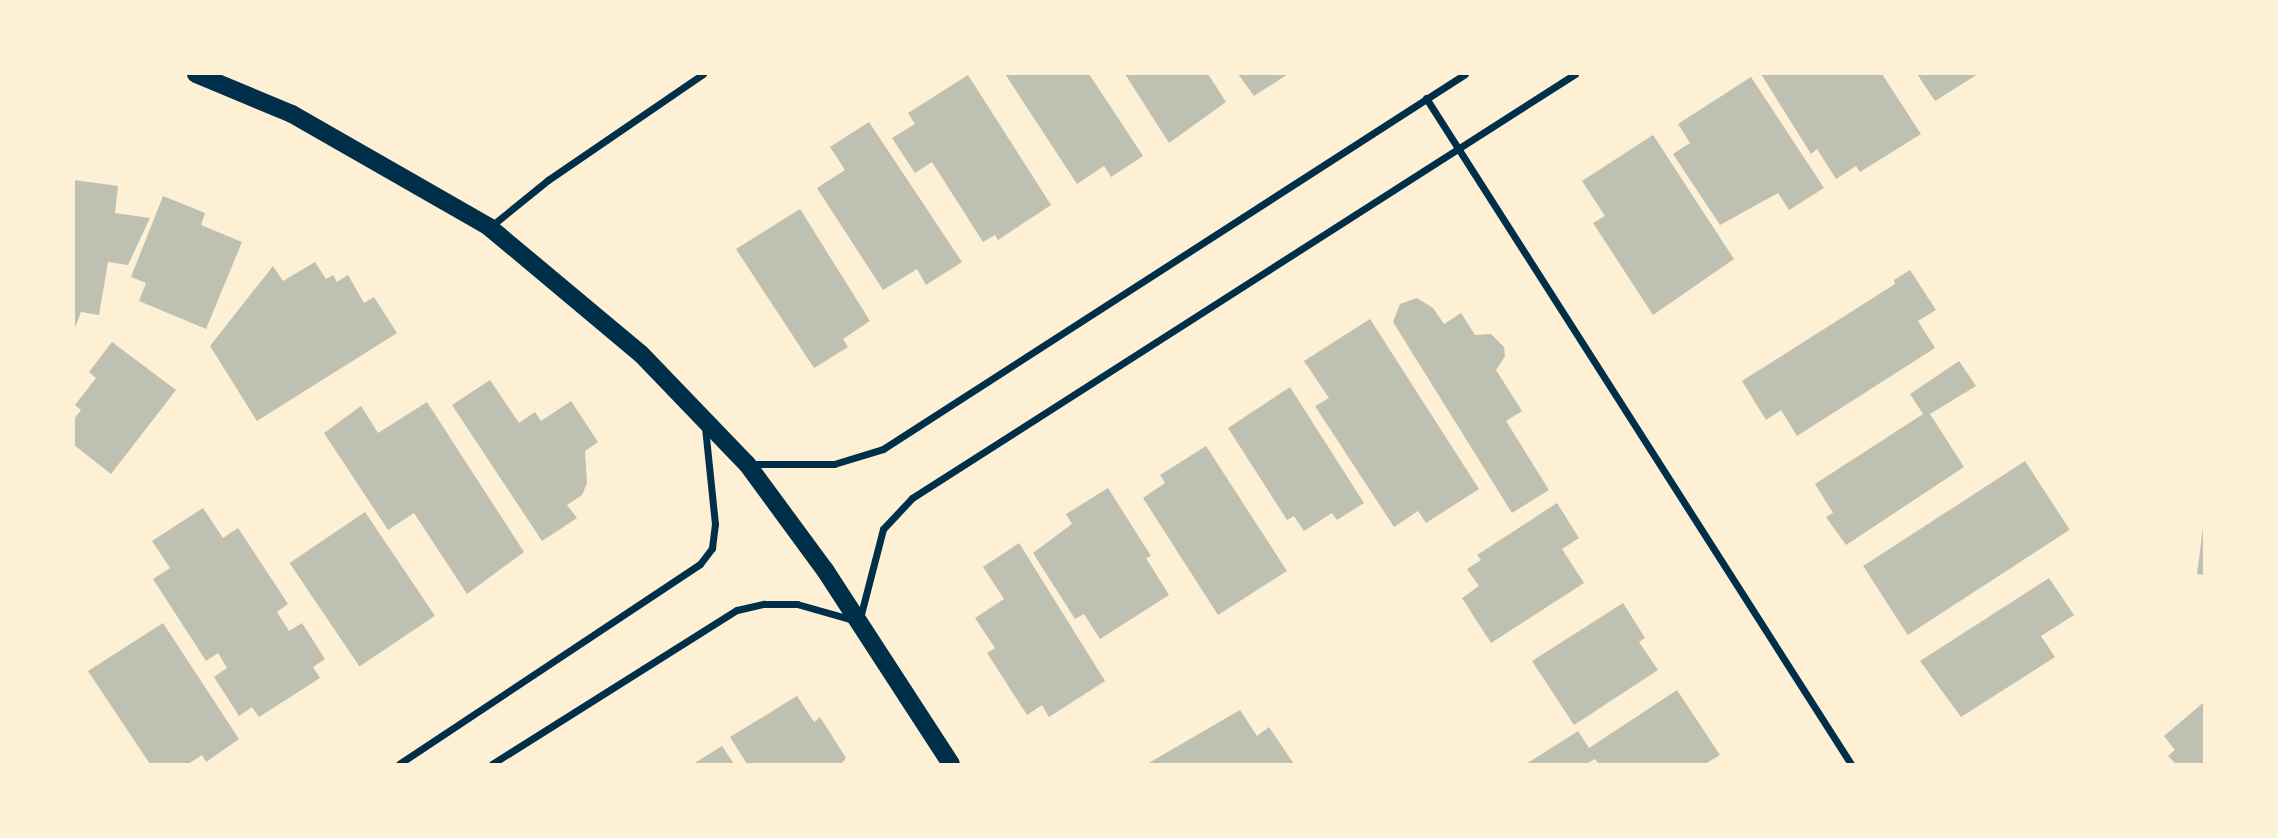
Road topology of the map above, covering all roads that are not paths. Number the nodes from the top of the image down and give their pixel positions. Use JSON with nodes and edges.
{"nodes":[{"id":1,"x":196,"y":74,"type":"edge"},
{"id":2,"x":703,"y":74,"type":"edge"},
{"id":3,"x":1465,"y":74,"type":"edge"},
{"id":4,"x":1575,"y":74,"type":"edge"},
{"id":5,"x":1426,"y":98,"type":"junction"},
{"id":6,"x":1459,"y":150,"type":"junction"},
{"id":7,"x":489,"y":228,"type":"junction"},
{"id":8,"x":704,"y":417,"type":"junction"},
{"id":9,"x":747,"y":464,"type":"junction"},
{"id":10,"x":859,"y":622,"type":"junction"},
{"id":11,"x":399,"y":765,"type":"edge"},
{"id":12,"x":492,"y":765,"type":"edge"},
{"id":13,"x":950,"y":765,"type":"edge"},
{"id":14,"x":1851,"y":765,"type":"edge"}],
"edges":[{"from":1,"to":7,"type":"main road"},
{"from":2,"to":7,"type":"street"},
{"from":3,"to":5,"type":"street"},
{"from":4,"to":6,"type":"street"},
{"from":5,"to":6,"type":"street"},
{"from":5,"to":9,"type":"street"},
{"from":6,"to":10,"type":"street"},
{"from":6,"to":14,"type":"street"},
{"from":7,"to":8,"type":"main road"},
{"from":8,"to":9,"type":"main road"},
{"from":8,"to":11,"type":"street"},
{"from":9,"to":10,"type":"main road"},
{"from":10,"to":12,"type":"street"},
{"from":10,"to":13,"type":"main road"}]}
